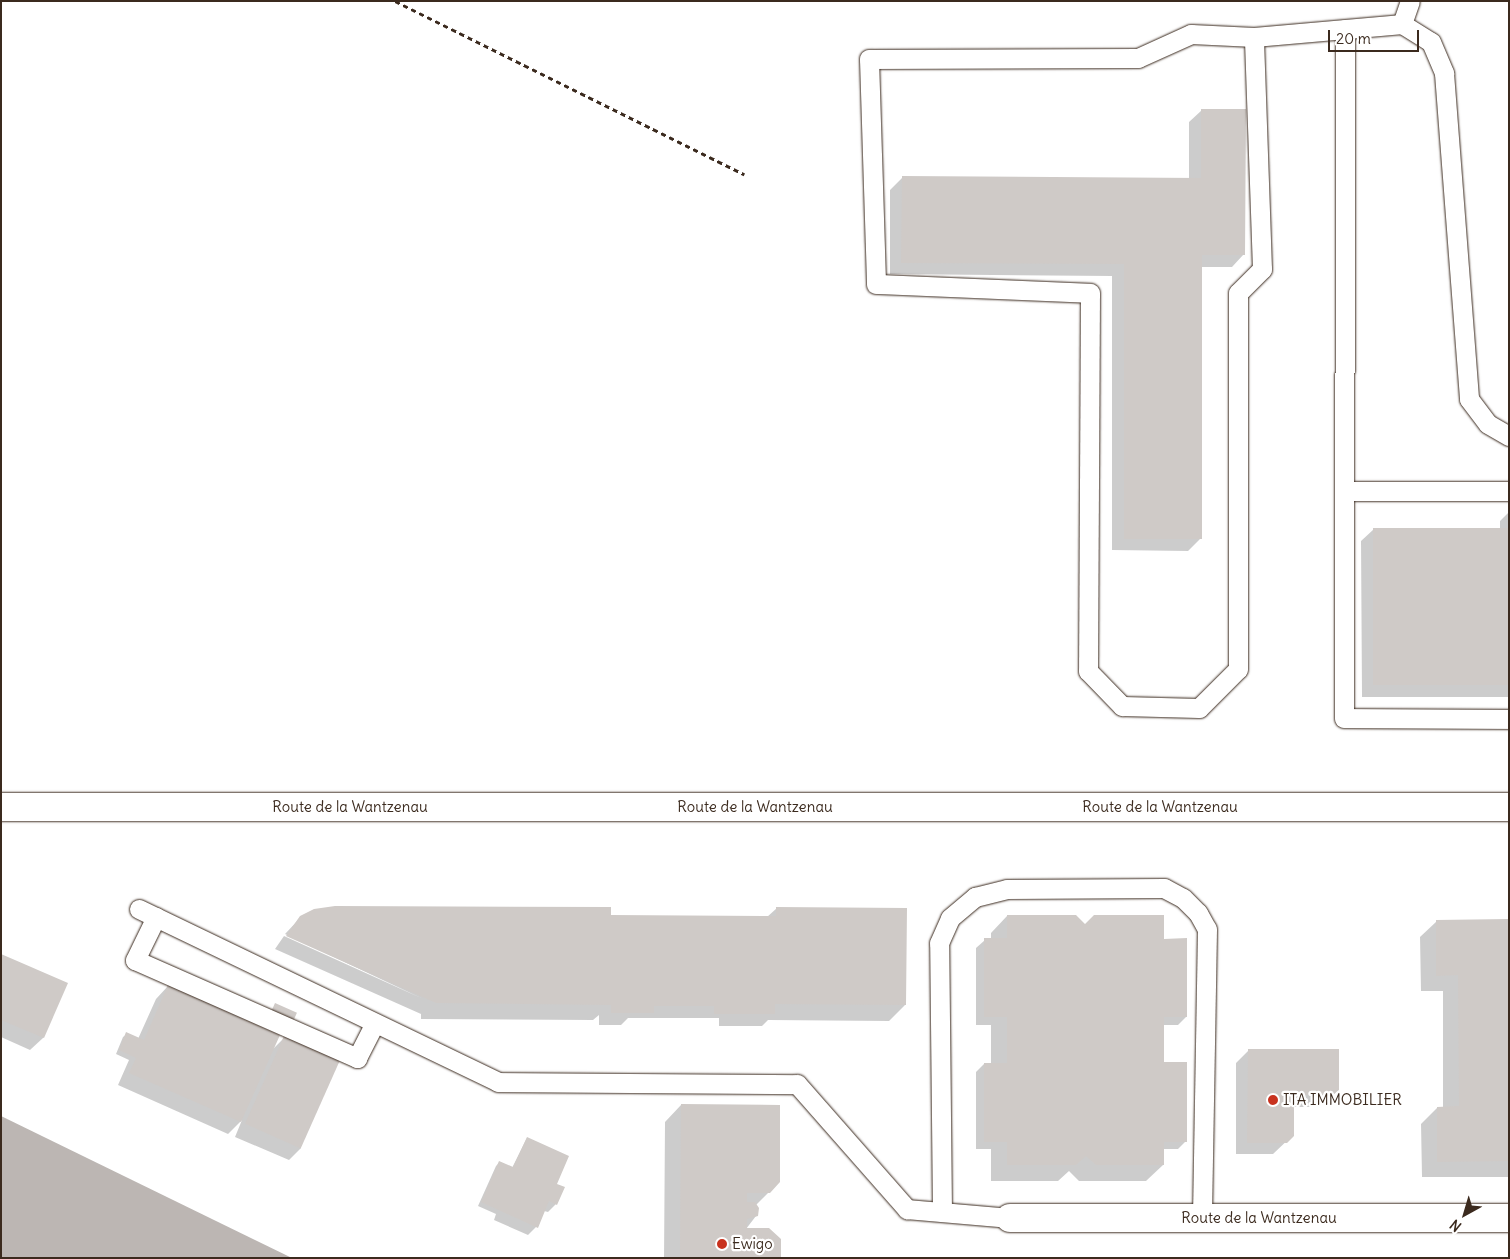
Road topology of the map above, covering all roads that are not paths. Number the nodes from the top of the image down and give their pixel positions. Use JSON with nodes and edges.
{"nodes":[{"id":1,"x":1410,"y":1,"type":"edge"},
{"id":2,"x":1402,"y":24,"type":"junction"},
{"id":3,"x":1345,"y":29,"type":"junction"},
{"id":4,"x":1254,"y":37,"type":"junction"},
{"id":5,"x":1509,"y":436,"type":"edge"},
{"id":6,"x":1344,"y":491,"type":"junction"},
{"id":7,"x":1509,"y":491,"type":"edge"},
{"id":8,"x":1509,"y":719,"type":"edge"},
{"id":9,"x":1,"y":807,"type":"edge"},
{"id":10,"x":1509,"y":807,"type":"edge"},
{"id":11,"x":375,"y":1023,"type":"junction"},
{"id":12,"x":942,"y":1212,"type":"junction"},
{"id":13,"x":1010,"y":1218,"type":"joint"},
{"id":14,"x":1202,"y":1218,"type":"junction"},
{"id":15,"x":1509,"y":1218,"type":"edge"}],
"edges":[{"from":1,"to":2,"type":"lane"},
{"from":2,"to":3,"type":"lane"},
{"from":2,"to":5,"type":"lane"},
{"from":3,"to":4,"type":"lane"},
{"from":3,"to":6,"type":"lane"},
{"from":4,"to":4,"type":"lane"},
{"from":6,"to":7,"type":"lane"},
{"from":6,"to":8,"type":"lane"},
{"from":9,"to":10,"type":"main road","name":"Route de la Wantzenau"},
{"from":11,"to":11,"type":"lane"},
{"from":11,"to":12,"type":"lane"},
{"from":12,"to":13,"type":"lane"},
{"from":12,"to":14,"type":"lane"},
{"from":13,"to":14,"type":"main road","name":"Route de la Wantzenau"},
{"from":14,"to":15,"type":"main road","name":"Route de la Wantzenau"}]}
